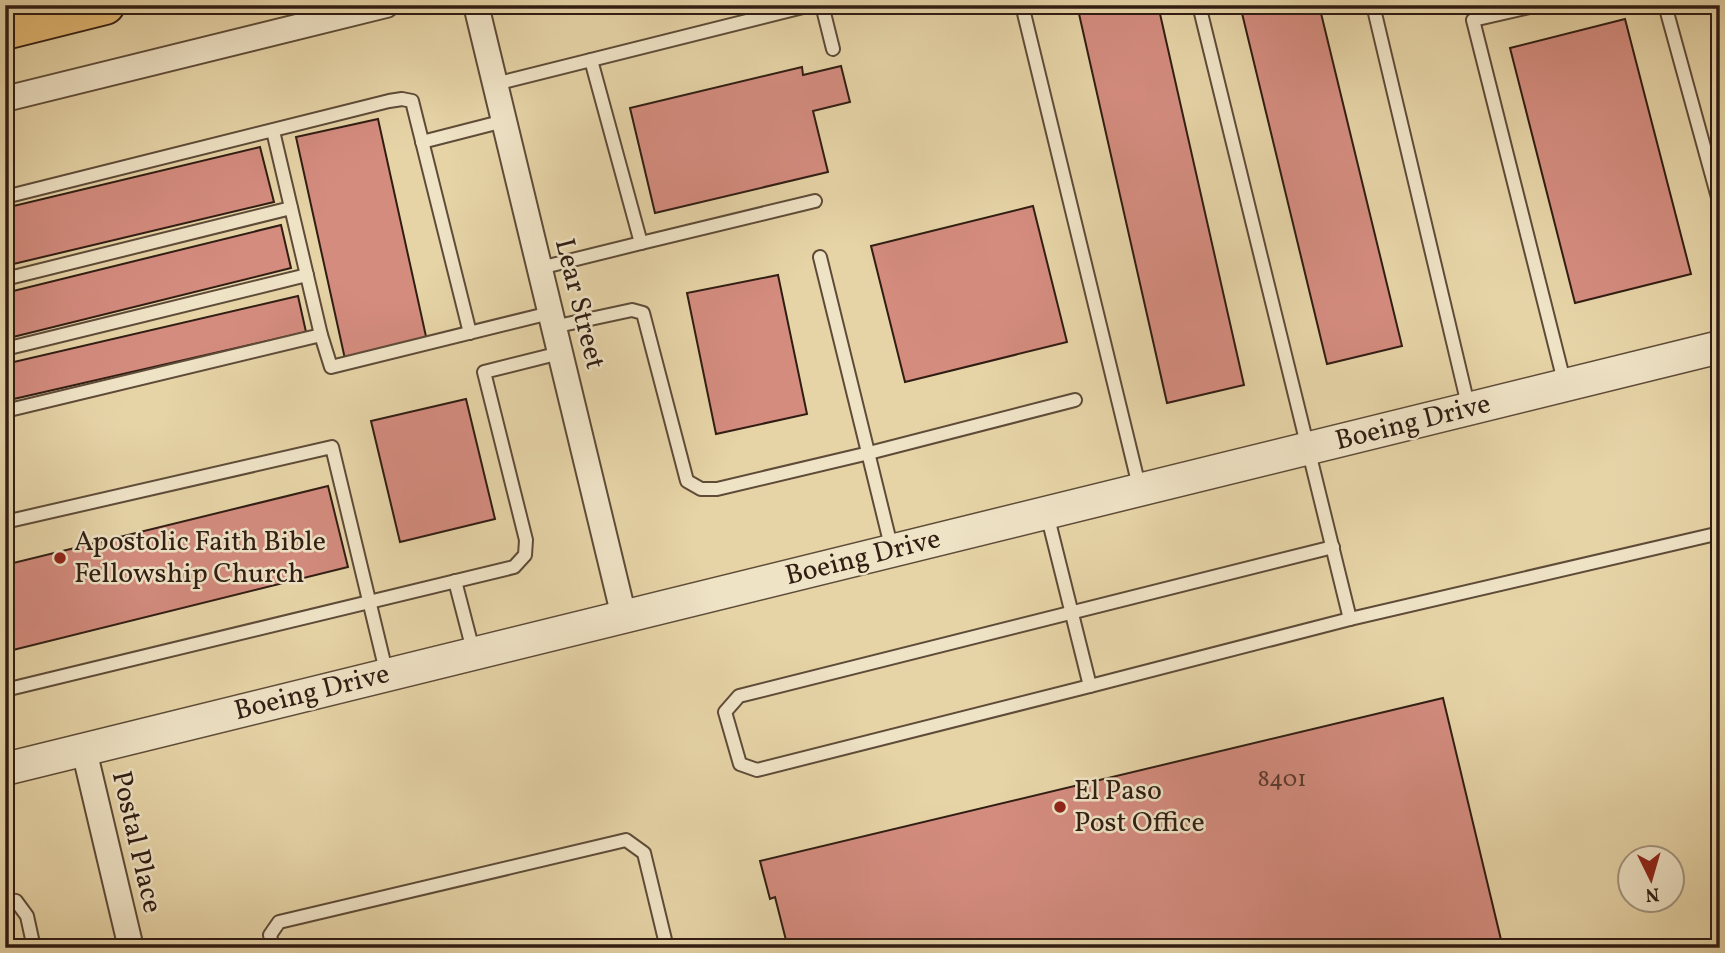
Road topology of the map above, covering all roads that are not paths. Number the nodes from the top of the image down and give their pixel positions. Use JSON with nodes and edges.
{"nodes":[{"id":1,"x":105,"y":5,"type":"edge"},
{"id":2,"x":386,"y":5,"type":"edge"},
{"id":3,"x":476,"y":5,"type":"edge"},
{"id":4,"x":811,"y":5,"type":"edge"},
{"id":5,"x":822,"y":5,"type":"edge"},
{"id":6,"x":1022,"y":5,"type":"edge"},
{"id":7,"x":1199,"y":5,"type":"edge"},
{"id":8,"x":1373,"y":5,"type":"edge"},
{"id":9,"x":1538,"y":5,"type":"edge"},
{"id":10,"x":1665,"y":5,"type":"edge"},
{"id":11,"x":5,"y":30,"type":"edge"},
{"id":12,"x":833,"y":49,"type":"dead end"},
{"id":13,"x":591,"y":60,"type":"junction"},
{"id":14,"x":495,"y":84,"type":"junction"},
{"id":15,"x":5,"y":99,"type":"edge"},
{"id":16,"x":504,"y":121,"type":"junction"},
{"id":17,"x":273,"y":131,"type":"junction"},
{"id":18,"x":422,"y":142,"type":"junction"},
{"id":19,"x":5,"y":197,"type":"edge"},
{"id":20,"x":815,"y":201,"type":"dead end"},
{"id":21,"x":1720,"y":205,"type":"edge"},
{"id":22,"x":291,"y":208,"type":"junction"},
{"id":23,"x":640,"y":243,"type":"junction"},
{"id":24,"x":820,"y":257,"type":"dead end"},
{"id":25,"x":540,"y":268,"type":"junction"},
{"id":26,"x":307,"y":275,"type":"junction"},
{"id":27,"x":5,"y":279,"type":"edge"},
{"id":28,"x":552,"y":320,"type":"junction"},
{"id":29,"x":470,"y":333,"type":"junction"},
{"id":30,"x":321,"y":335,"type":"junction"},
{"id":31,"x":1720,"y":347,"type":"edge"},
{"id":32,"x":5,"y":349,"type":"edge"},
{"id":33,"x":560,"y":353,"type":"junction"},
{"id":34,"x":1565,"y":385,"type":"junction"},
{"id":35,"x":1075,"y":400,"type":"dead end"},
{"id":36,"x":1469,"y":409,"type":"junction"},
{"id":37,"x":5,"y":411,"type":"edge"},
{"id":38,"x":1308,"y":449,"type":"junction"},
{"id":39,"x":869,"y":453,"type":"junction"},
{"id":40,"x":1140,"y":490,"type":"junction"},
{"id":41,"x":1047,"y":513,"type":"junction"},
{"id":42,"x":5,"y":522,"type":"edge"},
{"id":43,"x":1720,"y":533,"type":"edge"},
{"id":44,"x":1333,"y":547,"type":"junction"},
{"id":45,"x":892,"y":551,"type":"junction"},
{"id":46,"x":455,"y":581,"type":"junction"},
{"id":47,"x":370,"y":601,"type":"junction"},
{"id":48,"x":1072,"y":613,"type":"junction"},
{"id":49,"x":624,"y":617,"type":"junction"},
{"id":50,"x":1350,"y":619,"type":"junction"},
{"id":51,"x":474,"y":654,"type":"junction"},
{"id":52,"x":387,"y":675,"type":"junction"},
{"id":53,"x":1090,"y":687,"type":"junction"},
{"id":54,"x":5,"y":690,"type":"edge"},
{"id":55,"x":84,"y":750,"type":"junction"},
{"id":56,"x":5,"y":769,"type":"edge"},
{"id":57,"x":5,"y":899,"type":"edge"},
{"id":58,"x":34,"y":948,"type":"edge"},
{"id":59,"x":131,"y":948,"type":"edge"},
{"id":60,"x":273,"y":948,"type":"edge"},
{"id":61,"x":667,"y":948,"type":"edge"}],
"edges":[{"from":1,"to":11,"type":"highway"},
{"from":2,"to":15,"type":"street"},
{"from":3,"to":14,"type":"street","name":"Lear Street"},
{"from":4,"to":13,"type":"lane"},
{"from":5,"to":12,"type":"lane"},
{"from":6,"to":40,"type":"lane"},
{"from":7,"to":38,"type":"lane"},
{"from":8,"to":36,"type":"lane"},
{"from":9,"to":34,"type":"lane"},
{"from":10,"to":21,"type":"lane"},
{"from":13,"to":14,"type":"lane"},
{"from":13,"to":23,"type":"lane"},
{"from":14,"to":16,"type":"street","name":"Lear Street"},
{"from":16,"to":18,"type":"lane"},
{"from":16,"to":25,"type":"street","name":"Lear Street"},
{"from":17,"to":18,"type":"lane"},
{"from":17,"to":19,"type":"lane"},
{"from":17,"to":22,"type":"lane"},
{"from":18,"to":29,"type":"lane"},
{"from":20,"to":23,"type":"lane"},
{"from":22,"to":26,"type":"lane"},
{"from":22,"to":27,"type":"lane"},
{"from":23,"to":25,"type":"lane"},
{"from":24,"to":39,"type":"lane"},
{"from":25,"to":28,"type":"street","name":"Lear Street"},
{"from":26,"to":30,"type":"lane"},
{"from":26,"to":32,"type":"lane"},
{"from":28,"to":29,"type":"lane"},
{"from":28,"to":33,"type":"street","name":"Lear Street"},
{"from":28,"to":39,"type":"lane"},
{"from":29,"to":30,"type":"lane"},
{"from":30,"to":37,"type":"lane"},
{"from":31,"to":34,"type":"street","name":"Boeing Drive"},
{"from":33,"to":46,"type":"lane"},
{"from":33,"to":49,"type":"street","name":"Lear Street"},
{"from":34,"to":36,"type":"street","name":"Boeing Drive"},
{"from":35,"to":39,"type":"lane"},
{"from":36,"to":38,"type":"street","name":"Boeing Drive"},
{"from":38,"to":40,"type":"street","name":"Boeing Drive"},
{"from":38,"to":44,"type":"lane"},
{"from":39,"to":45,"type":"lane"},
{"from":40,"to":41,"type":"street","name":"Boeing Drive"},
{"from":41,"to":45,"type":"street","name":"Boeing Drive"},
{"from":41,"to":48,"type":"lane"},
{"from":42,"to":47,"type":"lane"},
{"from":43,"to":50,"type":"lane"},
{"from":44,"to":48,"type":"lane"},
{"from":44,"to":50,"type":"lane"},
{"from":45,"to":49,"type":"street","name":"Boeing Drive"},
{"from":46,"to":47,"type":"lane"},
{"from":46,"to":51,"type":"lane"},
{"from":47,"to":52,"type":"lane"},
{"from":47,"to":54,"type":"lane"},
{"from":48,"to":53,"type":"lane"},
{"from":48,"to":53,"type":"lane"},
{"from":49,"to":51,"type":"street","name":"Boeing Drive"},
{"from":50,"to":53,"type":"lane"},
{"from":51,"to":52,"type":"street","name":"Boeing Drive"},
{"from":52,"to":55,"type":"street","name":"Boeing Drive"},
{"from":55,"to":56,"type":"street","name":"Boeing Drive"},
{"from":55,"to":59,"type":"street","name":"Postal Place"},
{"from":57,"to":58,"type":"lane"},
{"from":60,"to":61,"type":"lane"}]}
